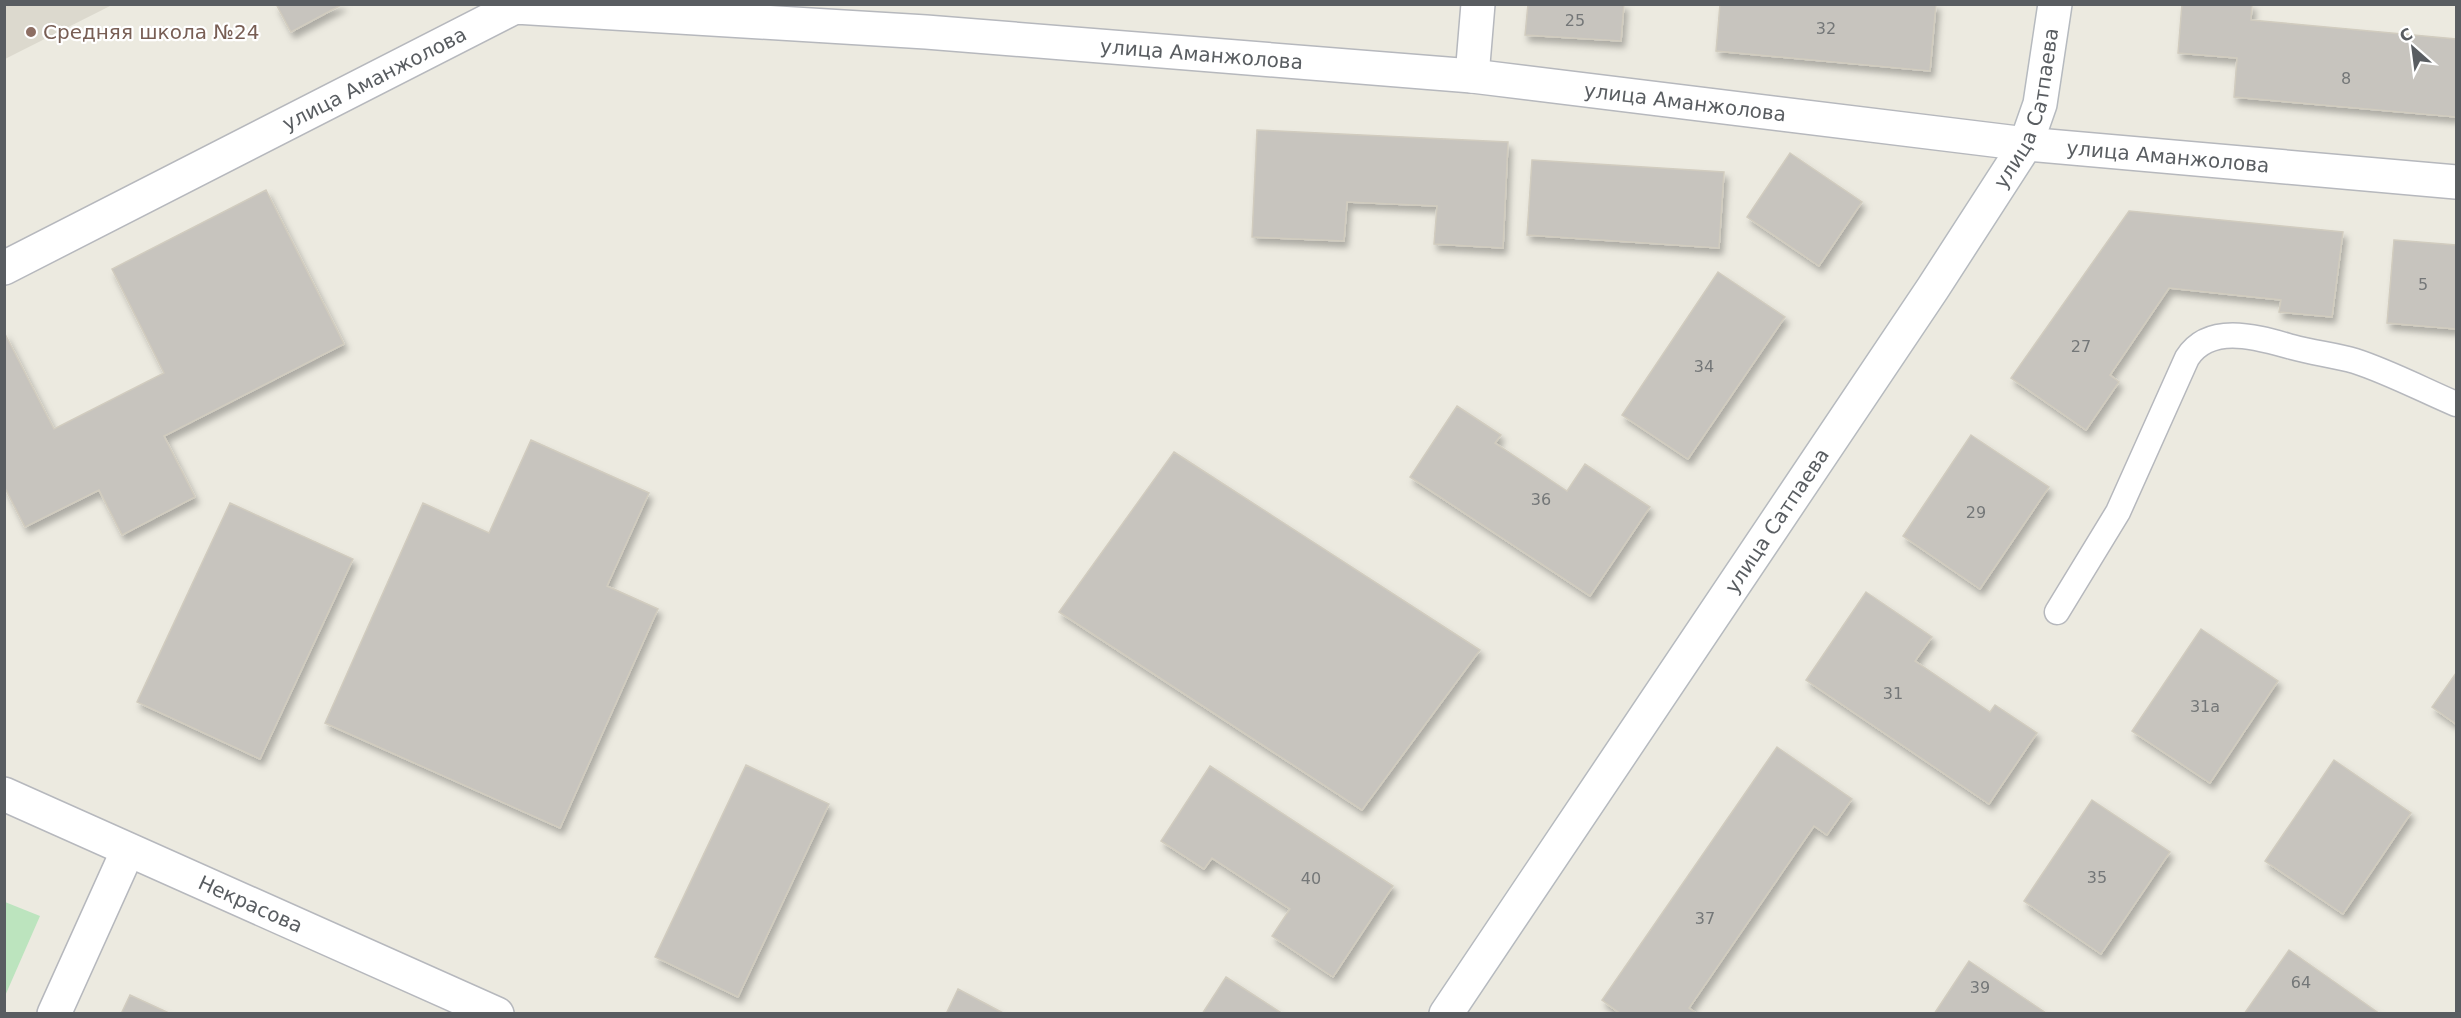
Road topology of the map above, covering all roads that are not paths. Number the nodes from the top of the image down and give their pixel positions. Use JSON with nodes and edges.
{"nodes":[{"id":1,"x":1478,"y":4,"type":"edge"},
{"id":2,"x":2055,"y":4,"type":"edge"},
{"id":3,"x":514,"y":6,"type":"edge"},
{"id":4,"x":1472,"y":76,"type":"junction"},
{"id":5,"x":2026,"y":144,"type":"junction"},
{"id":6,"x":2457,"y":182,"type":"edge"},
{"id":7,"x":4,"y":268,"type":"edge"},
{"id":8,"x":2457,"y":404,"type":"edge"},
{"id":9,"x":2057,"y":612,"type":"dead end"},
{"id":10,"x":4,"y":794,"type":"edge"},
{"id":11,"x":128,"y":850,"type":"junction"},
{"id":12,"x":54,"y":1014,"type":"edge"},
{"id":13,"x":497,"y":1014,"type":"edge"},
{"id":14,"x":1446,"y":1014,"type":"edge"}],
"edges":[{"from":1,"to":4,"type":"street"},
{"from":2,"to":5,"type":"street","name":"улица Сатпаева"},
{"from":3,"to":4,"type":"street","name":"улица Аманжолова"},
{"from":3,"to":7,"type":"street","name":"улица Аманжолова"},
{"from":4,"to":5,"type":"street","name":"улица Аманжолова"},
{"from":5,"to":6,"type":"street","name":"улица Аманжолова"},
{"from":5,"to":14,"type":"street","name":"улица Сатпаева"},
{"from":8,"to":9,"type":"lane"},
{"from":10,"to":11,"type":"street","name":"Некрасова"},
{"from":11,"to":12,"type":"street"},
{"from":11,"to":13,"type":"street","name":"Некрасова"}]}
